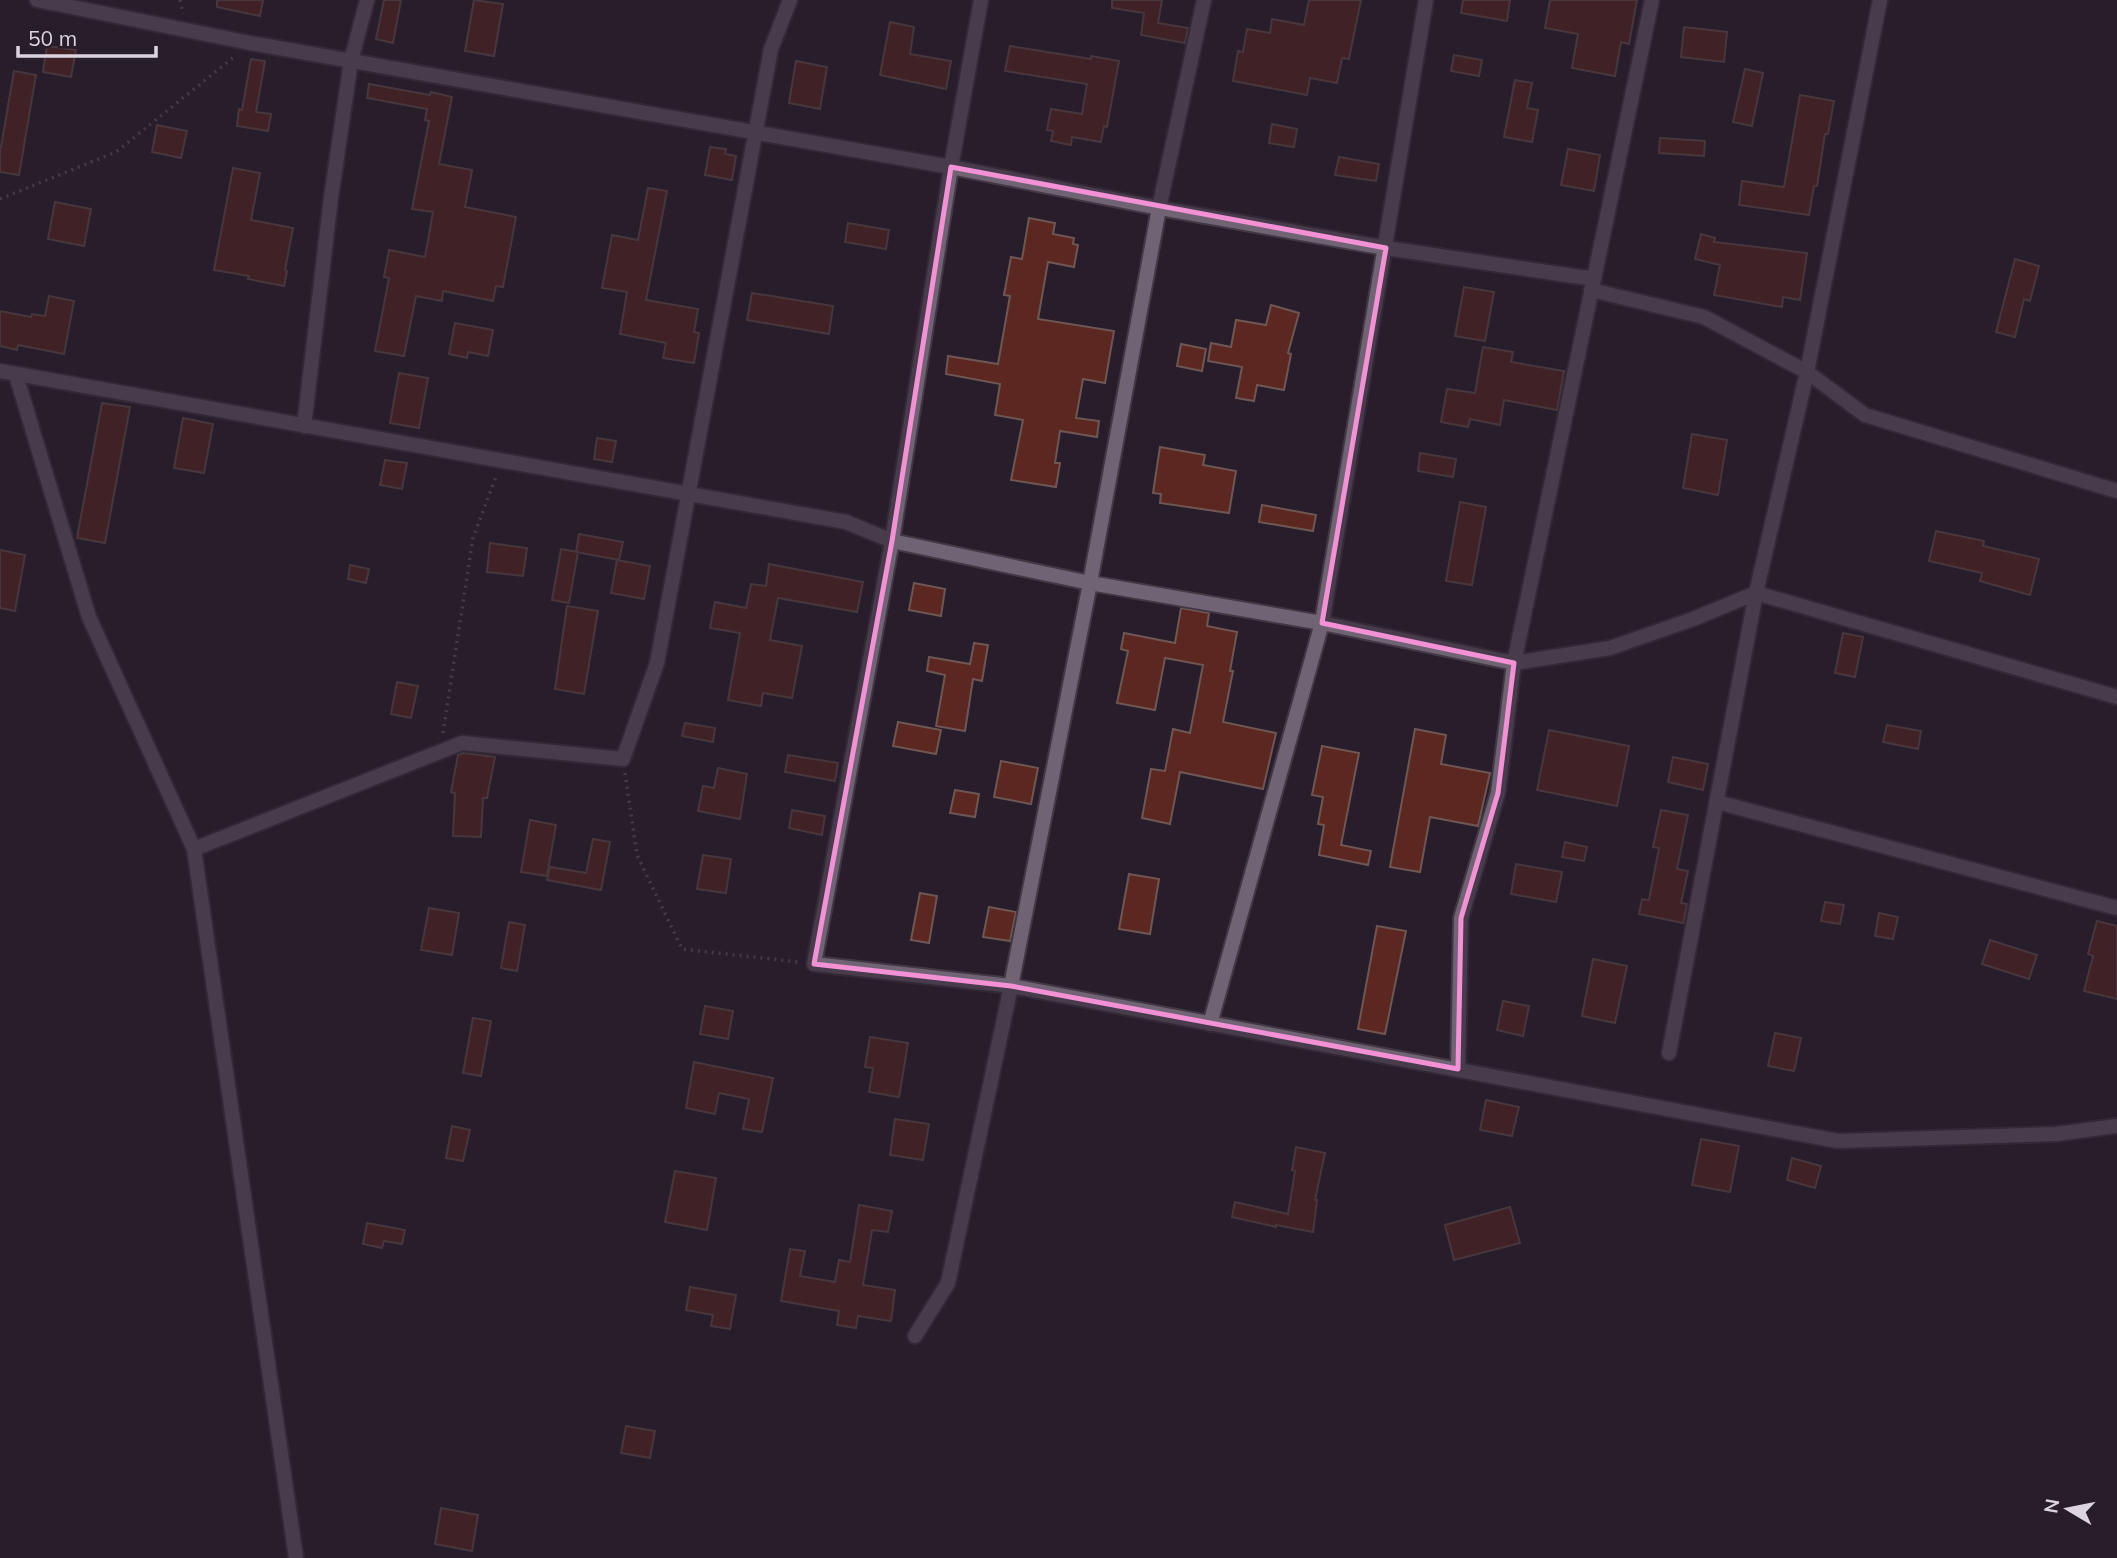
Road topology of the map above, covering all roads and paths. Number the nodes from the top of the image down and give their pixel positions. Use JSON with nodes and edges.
{"nodes":[{"id":1,"x":37,"y":0,"type":"edge"},
{"id":2,"x":367,"y":0,"type":"edge"},
{"id":3,"x":790,"y":0,"type":"edge"},
{"id":4,"x":981,"y":0,"type":"edge"},
{"id":5,"x":1204,"y":0,"type":"edge"},
{"id":6,"x":1426,"y":0,"type":"edge"},
{"id":7,"x":1652,"y":0,"type":"edge"},
{"id":8,"x":1880,"y":0,"type":"edge"},
{"id":9,"x":250,"y":43,"type":"junction"},
{"id":10,"x":351,"y":61,"type":"junction"},
{"id":11,"x":757,"y":132,"type":"junction"},
{"id":12,"x":951,"y":167,"type":"junction"},
{"id":13,"x":0,"y":199,"type":"edge"},
{"id":14,"x":1159,"y":208,"type":"junction"},
{"id":15,"x":1386,"y":248,"type":"junction"},
{"id":16,"x":1593,"y":284,"type":"junction"},
{"id":17,"x":0,"y":371,"type":"edge"},
{"id":18,"x":1807,"y":372,"type":"junction"},
{"id":19,"x":16,"y":374,"type":"junction"},
{"id":20,"x":304,"y":426,"type":"junction"},
{"id":21,"x":502,"y":461,"type":"junction"},
{"id":22,"x":2117,"y":491,"type":"edge"},
{"id":23,"x":688,"y":495,"type":"junction"},
{"id":24,"x":892,"y":541,"type":"junction"},
{"id":25,"x":1090,"y":583,"type":"junction"},
{"id":26,"x":1756,"y":593,"type":"junction"},
{"id":27,"x":1322,"y":623,"type":"junction"},
{"id":28,"x":1514,"y":663,"type":"junction"},
{"id":29,"x":2117,"y":697,"type":"edge"},
{"id":30,"x":440,"y":752,"type":"junction"},
{"id":31,"x":623,"y":759,"type":"junction"},
{"id":32,"x":1717,"y":802,"type":"junction"},
{"id":33,"x":194,"y":849,"type":"junction"},
{"id":34,"x":2117,"y":908,"type":"edge"},
{"id":35,"x":814,"y":964,"type":"junction"},
{"id":36,"x":1011,"y":986,"type":"junction"},
{"id":37,"x":1210,"y":1024,"type":"junction"},
{"id":38,"x":1669,"y":1053,"type":"dead end"},
{"id":39,"x":1458,"y":1069,"type":"junction"},
{"id":40,"x":2117,"y":1126,"type":"edge"},
{"id":41,"x":915,"y":1336,"type":"dead end"},
{"id":42,"x":296,"y":1558,"type":"edge"}],
"edges":[{"from":1,"to":9,"type":"street"},
{"from":2,"to":10,"type":"street"},
{"from":3,"to":11,"type":"street"},
{"from":4,"to":12,"type":"street"},
{"from":5,"to":14,"type":"street"},
{"from":6,"to":15,"type":"street"},
{"from":7,"to":16,"type":"street"},
{"from":8,"to":18,"type":"street"},
{"from":9,"to":10,"type":"street"},
{"from":9,"to":13,"type":"path"},
{"from":10,"to":11,"type":"street"},
{"from":10,"to":20,"type":"street"},
{"from":11,"to":12,"type":"street"},
{"from":11,"to":23,"type":"street"},
{"from":12,"to":14,"type":"street"},
{"from":12,"to":24,"type":"street"},
{"from":14,"to":15,"type":"street"},
{"from":14,"to":25,"type":"street"},
{"from":15,"to":16,"type":"street"},
{"from":15,"to":27,"type":"street"},
{"from":16,"to":18,"type":"street"},
{"from":16,"to":28,"type":"street"},
{"from":17,"to":19,"type":"street"},
{"from":18,"to":22,"type":"street"},
{"from":18,"to":26,"type":"street"},
{"from":19,"to":20,"type":"street"},
{"from":19,"to":33,"type":"street"},
{"from":20,"to":21,"type":"street"},
{"from":21,"to":23,"type":"street"},
{"from":21,"to":30,"type":"path"},
{"from":23,"to":24,"type":"street"},
{"from":23,"to":31,"type":"street"},
{"from":24,"to":25,"type":"street"},
{"from":24,"to":35,"type":"street"},
{"from":25,"to":27,"type":"street"},
{"from":25,"to":36,"type":"street"},
{"from":26,"to":28,"type":"street"},
{"from":26,"to":29,"type":"street"},
{"from":26,"to":32,"type":"street"},
{"from":27,"to":28,"type":"street"},
{"from":27,"to":37,"type":"street"},
{"from":28,"to":39,"type":"street"},
{"from":30,"to":31,"type":"street"},
{"from":30,"to":33,"type":"street"},
{"from":31,"to":35,"type":"path"},
{"from":32,"to":34,"type":"street"},
{"from":32,"to":38,"type":"street"},
{"from":33,"to":42,"type":"street"},
{"from":35,"to":36,"type":"street"},
{"from":36,"to":37,"type":"street"},
{"from":36,"to":41,"type":"street"},
{"from":37,"to":39,"type":"street"},
{"from":39,"to":40,"type":"street"}]}
